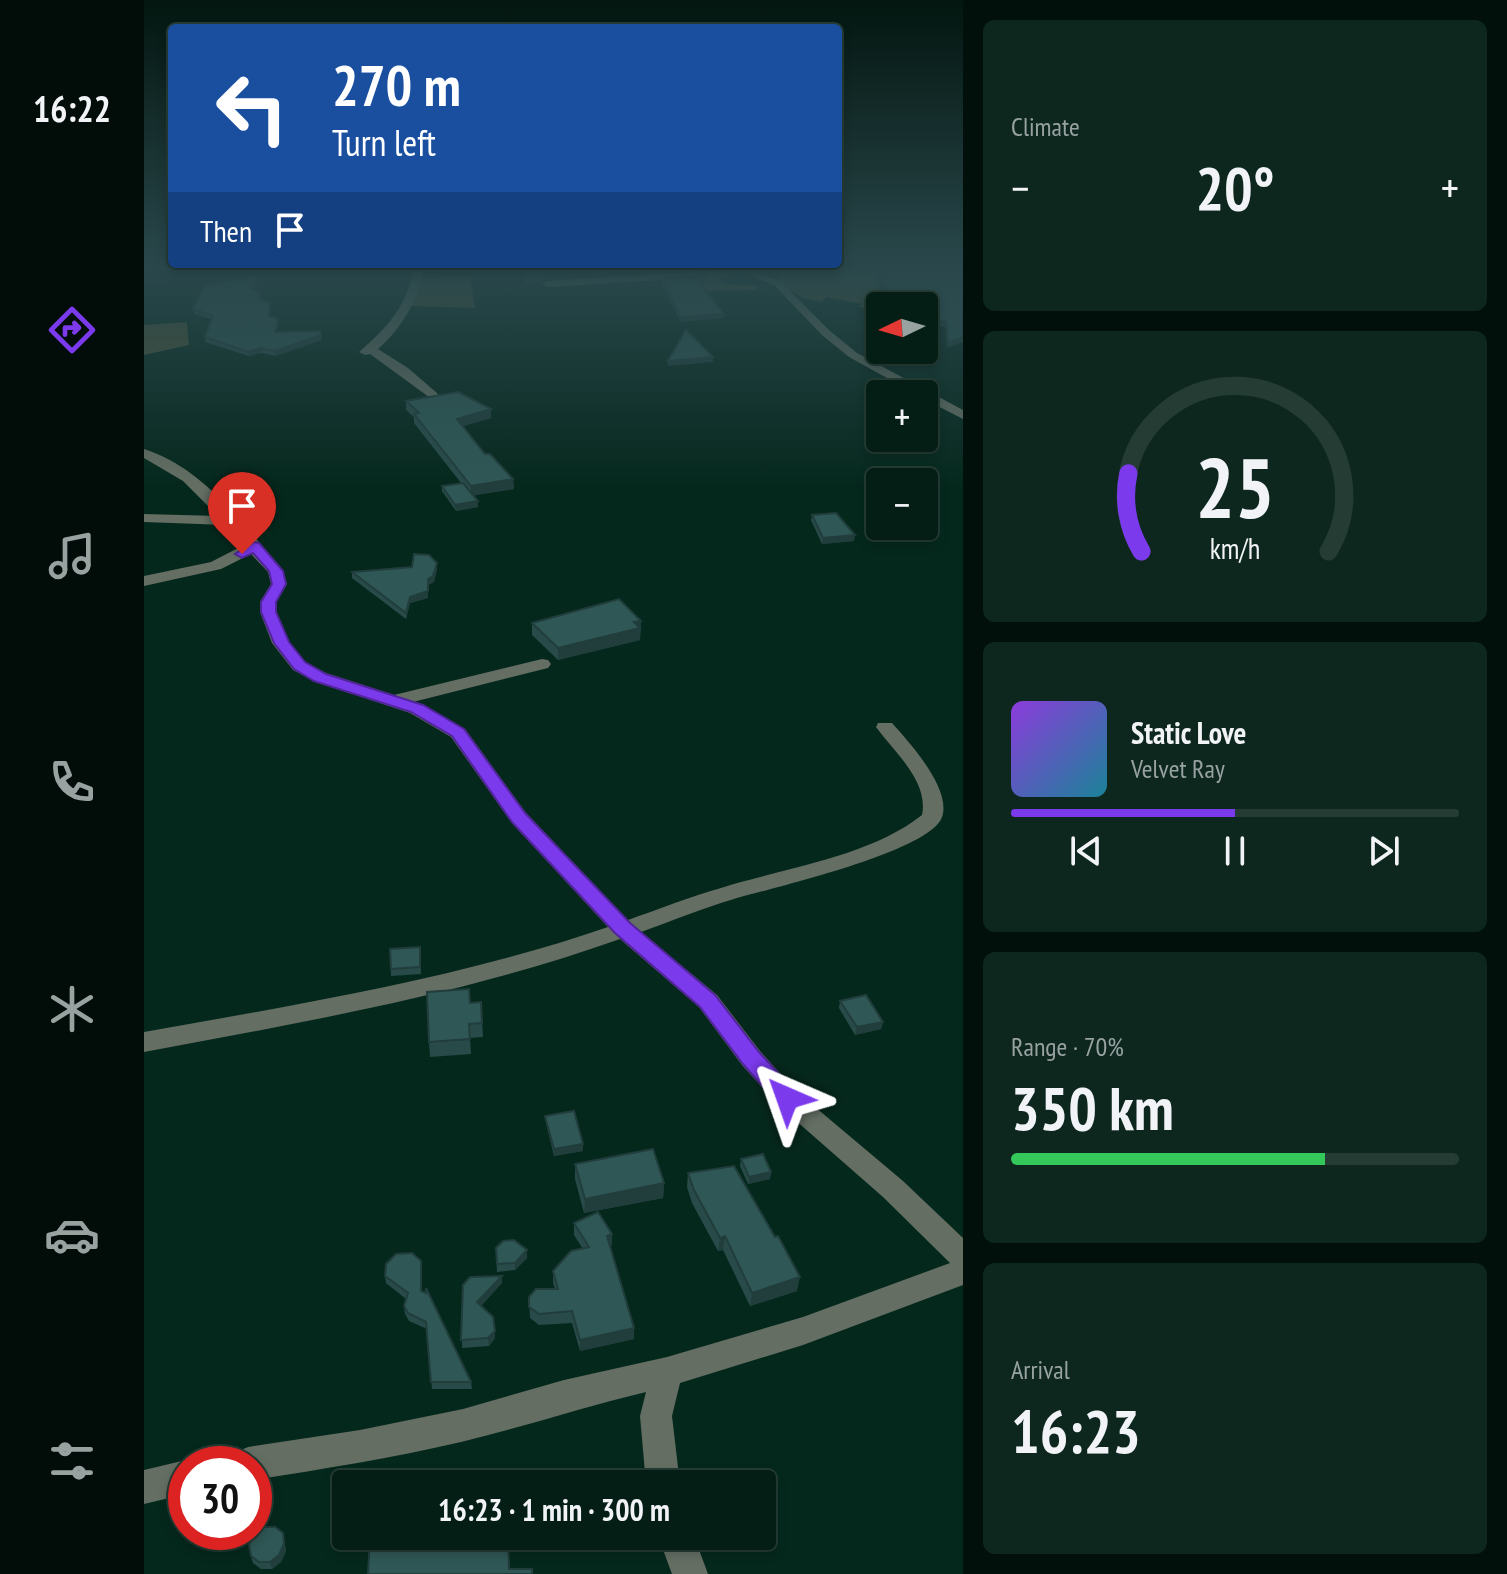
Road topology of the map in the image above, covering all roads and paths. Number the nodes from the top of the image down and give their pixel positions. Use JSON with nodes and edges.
{"nodes":[{"id":1,"x":381,"y":341,"type":"edge"},
{"id":2,"x":836,"y":341,"type":"edge"},
{"id":3,"x":433,"y":396,"type":"edge"},
{"id":4,"x":963,"y":402,"type":"edge"},
{"id":5,"x":946,"y":405,"type":"junction"},
{"id":6,"x":963,"y":415,"type":"edge"},
{"id":7,"x":144,"y":453,"type":"edge"},
{"id":8,"x":144,"y":518,"type":"edge"},
{"id":9,"x":233,"y":521,"type":"junction"},
{"id":10,"x":259,"y":553,"type":"junction"},
{"id":11,"x":144,"y":581,"type":"edge"},
{"id":12,"x":542,"y":664,"type":"dead end"},
{"id":13,"x":393,"y":701,"type":"junction"},
{"id":14,"x":885,"y":727,"type":"dead end"},
{"id":15,"x":622,"y":928,"type":"junction"},
{"id":16,"x":144,"y":1042,"type":"edge"},
{"id":17,"x":963,"y":1257,"type":"edge"},
{"id":18,"x":963,"y":1272,"type":"edge"},
{"id":19,"x":667,"y":1372,"type":"junction"},
{"id":20,"x":272,"y":1460,"type":"edge"},
{"id":21,"x":662,"y":1470,"type":"edge"},
{"id":22,"x":168,"y":1481,"type":"edge"},
{"id":23,"x":144,"y":1487,"type":"edge"},
{"id":24,"x":681,"y":1550,"type":"edge"},
{"id":25,"x":690,"y":1574,"type":"edge"}],
"edges":[{"from":1,"to":3,"type":"street"},
{"from":2,"to":5,"type":"street"},
{"from":4,"to":5,"type":"street"},
{"from":5,"to":6,"type":"street"},
{"from":7,"to":9,"type":"street"},
{"from":8,"to":9,"type":"street"},
{"from":9,"to":10,"type":"street"},
{"from":10,"to":11,"type":"street"},
{"from":10,"to":13,"type":"street"},
{"from":12,"to":13,"type":"street"},
{"from":13,"to":15,"type":"street"},
{"from":14,"to":15,"type":"street"},
{"from":15,"to":16,"type":"street"},
{"from":15,"to":17,"type":"street"},
{"from":18,"to":19,"type":"street"},
{"from":19,"to":20,"type":"street"},
{"from":19,"to":21,"type":"street"},
{"from":22,"to":23,"type":"street"},
{"from":24,"to":25,"type":"street"}]}
